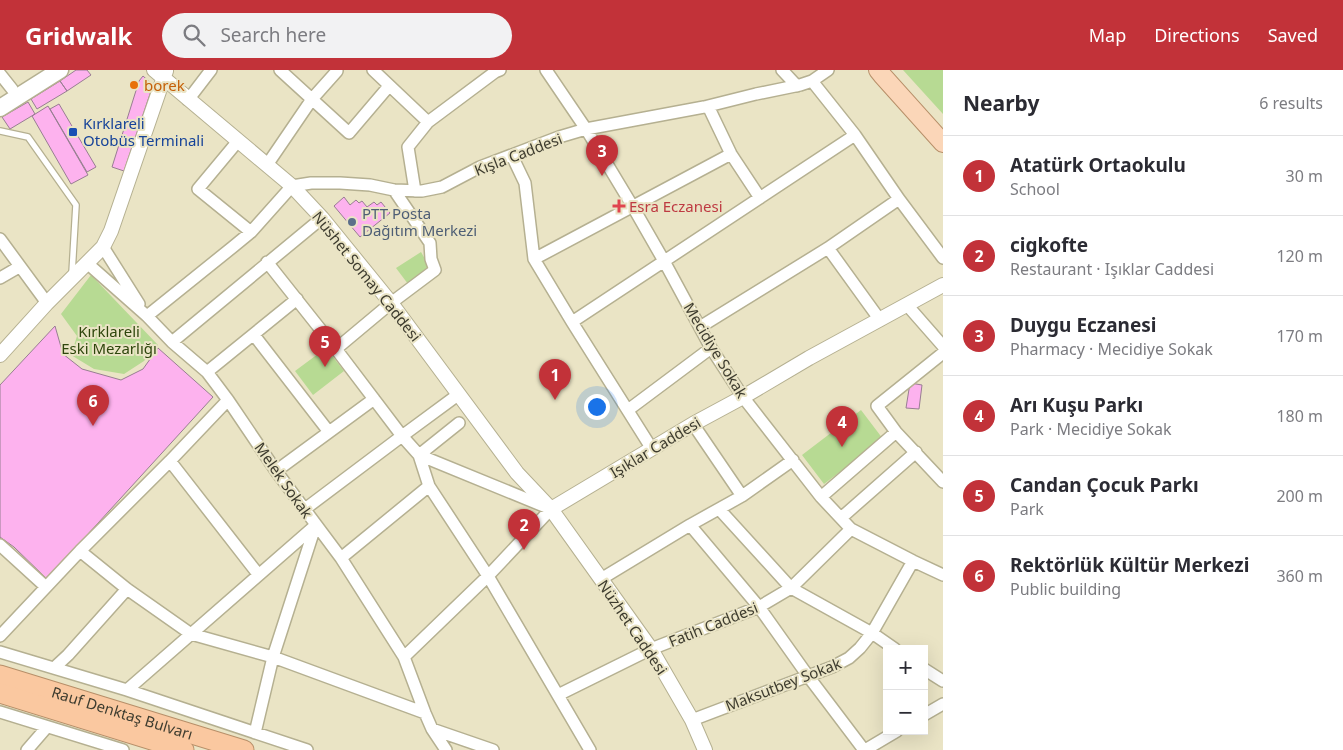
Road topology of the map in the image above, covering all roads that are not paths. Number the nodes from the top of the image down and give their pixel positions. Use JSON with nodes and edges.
{"nodes":[{"id":1,"x":38,"y":70,"type":"edge"},
{"id":2,"x":60,"y":70,"type":"edge"},
{"id":3,"x":211,"y":70,"type":"edge"},
{"id":4,"x":280,"y":70,"type":"edge"},
{"id":5,"x":373,"y":70,"type":"edge"},
{"id":6,"x":500,"y":70,"type":"edge"},
{"id":7,"x":546,"y":70,"type":"edge"},
{"id":8,"x":782,"y":70,"type":"edge"},
{"id":9,"x":828,"y":70,"type":"edge"},
{"id":10,"x":878,"y":70,"type":"edge"},
{"id":11,"x":889,"y":70,"type":"edge"},
{"id":12,"x":336,"y":71,"type":"dead end"},
{"id":13,"x":161,"y":73,"type":"edge"},
{"id":14,"x":0,"y":74,"type":"edge"},
{"id":15,"x":812,"y":81,"type":"junction"},
{"id":16,"x":389,"y":86,"type":"junction"},
{"id":17,"x":797,"y":86,"type":"junction"},
{"id":18,"x":6,"y":92,"type":"edge"},
{"id":19,"x":312,"y":99,"type":"junction"},
{"id":20,"x":188,"y":100,"type":"junction"},
{"id":21,"x":708,"y":106,"type":"junction"},
{"id":22,"x":0,"y":108,"type":"edge"},
{"id":23,"x":428,"y":122,"type":"junction"},
{"id":24,"x":943,"y":129,"type":"edge"},
{"id":25,"x":586,"y":130,"type":"junction"},
{"id":26,"x":0,"y":131,"type":"edge"},
{"id":27,"x":855,"y":136,"type":"junction"},
{"id":28,"x":238,"y":140,"type":"junction"},
{"id":29,"x":943,"y":143,"type":"edge"},
{"id":30,"x":731,"y":154,"type":"junction"},
{"id":31,"x":512,"y":156,"type":"junction"},
{"id":32,"x":267,"y":165,"type":"junction"},
{"id":33,"x":292,"y":186,"type":"junction"},
{"id":34,"x":394,"y":190,"type":"junction"},
{"id":35,"x":415,"y":191,"type":"junction"},
{"id":36,"x":760,"y":198,"type":"junction"},
{"id":37,"x":899,"y":199,"type":"junction"},
{"id":38,"x":633,"y":207,"type":"junction"},
{"id":39,"x":322,"y":218,"type":"junction"},
{"id":40,"x":251,"y":232,"type":"junction"},
{"id":41,"x":0,"y":239,"type":"edge"},
{"id":42,"x":103,"y":247,"type":"junction"},
{"id":43,"x":828,"y":248,"type":"junction"},
{"id":44,"x":943,"y":258,"type":"edge"},
{"id":45,"x":534,"y":259,"type":"junction"},
{"id":46,"x":664,"y":261,"type":"junction"},
{"id":47,"x":267,"y":262,"type":"junction"},
{"id":48,"x":87,"y":263,"type":"junction"},
{"id":49,"x":19,"y":267,"type":"junction"},
{"id":50,"x":0,"y":278,"type":"edge"},
{"id":51,"x":72,"y":278,"type":"junction"},
{"id":52,"x":943,"y":285,"type":"edge"},
{"id":53,"x":297,"y":299,"type":"junction"},
{"id":54,"x":46,"y":303,"type":"junction"},
{"id":55,"x":391,"y":303,"type":"junction"},
{"id":56,"x":907,"y":305,"type":"junction"},
{"id":57,"x":147,"y":316,"type":"junction"},
{"id":58,"x":880,"y":320,"type":"junction"},
{"id":59,"x":572,"y":322,"type":"junction"},
{"id":60,"x":700,"y":327,"type":"junction"},
{"id":61,"x":254,"y":335,"type":"junction"},
{"id":62,"x":172,"y":342,"type":"junction"},
{"id":63,"x":943,"y":346,"type":"edge"},
{"id":64,"x":711,"y":348,"type":"junction"},
{"id":65,"x":336,"y":349,"type":"junction"},
{"id":66,"x":943,"y":353,"type":"edge"},
{"id":67,"x":0,"y":355,"type":"edge"},
{"id":68,"x":207,"y":372,"type":"junction"},
{"id":69,"x":459,"y":394,"type":"junction"},
{"id":70,"x":743,"y":397,"type":"junction"},
{"id":71,"x":374,"y":399,"type":"junction"},
{"id":72,"x":228,"y":400,"type":"junction"},
{"id":73,"x":628,"y":410,"type":"junction"},
{"id":74,"x":459,"y":423,"type":"dead end"},
{"id":75,"x":693,"y":424,"type":"junction"},
{"id":76,"x":329,"y":432,"type":"junction"},
{"id":77,"x":896,"y":432,"type":"junction"},
{"id":78,"x":402,"y":436,"type":"junction"},
{"id":79,"x":652,"y":449,"type":"junction"},
{"id":80,"x":916,"y":452,"type":"junction"},
{"id":81,"x":419,"y":454,"type":"junction"},
{"id":82,"x":792,"y":460,"type":"junction"},
{"id":83,"x":170,"y":461,"type":"junction"},
{"id":84,"x":276,"y":471,"type":"junction"},
{"id":85,"x":943,"y":482,"type":"edge"},
{"id":86,"x":429,"y":486,"type":"junction"},
{"id":87,"x":742,"y":496,"type":"junction"},
{"id":88,"x":821,"y":497,"type":"junction"},
{"id":89,"x":305,"y":509,"type":"junction"},
{"id":90,"x":551,"y":509,"type":"junction"},
{"id":91,"x":719,"y":509,"type":"junction"},
{"id":92,"x":840,"y":518,"type":"junction"},
{"id":93,"x":316,"y":525,"type":"junction"},
{"id":94,"x":690,"y":525,"type":"junction"},
{"id":95,"x":851,"y":528,"type":"junction"},
{"id":96,"x":1,"y":549,"type":"edge"},
{"id":97,"x":80,"y":550,"type":"junction"},
{"id":98,"x":341,"y":558,"type":"junction"},
{"id":99,"x":913,"y":561,"type":"junction"},
{"id":100,"x":258,"y":574,"type":"junction"},
{"id":101,"x":942,"y":574,"type":"edge"},
{"id":102,"x":488,"y":576,"type":"junction"},
{"id":103,"x":601,"y":579,"type":"junction"},
{"id":104,"x":46,"y":586,"type":"junction"},
{"id":105,"x":790,"y":588,"type":"junction"},
{"id":106,"x":127,"y":589,"type":"junction"},
{"id":107,"x":758,"y":607,"type":"junction"},
{"id":108,"x":872,"y":633,"type":"junction"},
{"id":109,"x":191,"y":634,"type":"junction"},
{"id":110,"x":0,"y":636,"type":"edge"},
{"id":111,"x":889,"y":645,"type":"edge"},
{"id":112,"x":651,"y":649,"type":"junction"},
{"id":113,"x":0,"y":652,"type":"edge"},
{"id":114,"x":273,"y":657,"type":"junction"},
{"id":115,"x":404,"y":657,"type":"junction"},
{"id":116,"x":54,"y":668,"type":"junction"},
{"id":117,"x":928,"y":672,"type":"edge"},
{"id":118,"x":0,"y":675,"type":"edge"},
{"id":119,"x":808,"y":676,"type":"junction"},
{"id":120,"x":943,"y":681,"type":"edge"},
{"id":121,"x":128,"y":690,"type":"junction"},
{"id":122,"x":0,"y":693,"type":"edge"},
{"id":123,"x":558,"y":695,"type":"junction"},
{"id":124,"x":943,"y":704,"type":"edge"},
{"id":125,"x":0,"y":712,"type":"edge"},
{"id":126,"x":425,"y":713,"type":"junction"},
{"id":127,"x":928,"y":713,"type":"edge"},
{"id":128,"x":692,"y":720,"type":"junction"},
{"id":129,"x":48,"y":727,"type":"junction"},
{"id":130,"x":432,"y":729,"type":"junction"},
{"id":131,"x":255,"y":733,"type":"junction"},
{"id":132,"x":890,"y":735,"type":"edge"},
{"id":133,"x":27,"y":750,"type":"edge"},
{"id":134,"x":122,"y":750,"type":"edge"},
{"id":135,"x":184,"y":750,"type":"edge"},
{"id":136,"x":244,"y":750,"type":"edge"},
{"id":137,"x":307,"y":750,"type":"edge"},
{"id":138,"x":446,"y":750,"type":"edge"},
{"id":139,"x":493,"y":750,"type":"edge"},
{"id":140,"x":590,"y":750,"type":"edge"},
{"id":141,"x":705,"y":750,"type":"edge"},
{"id":142,"x":865,"y":750,"type":"edge"}],
"edges":[{"from":1,"to":18,"type":"main road"},
{"from":2,"to":22,"type":"main road"},
{"from":3,"to":20,"type":"street"},
{"from":4,"to":19,"type":"street"},
{"from":5,"to":16,"type":"street"},
{"from":6,"to":23,"type":"street"},
{"from":7,"to":25,"type":"street","name":"Mecidiye Sokak"},
{"from":8,"to":17,"type":"street"},
{"from":9,"to":15,"type":"street","name":"Kışla Caddesi"},
{"from":10,"to":29,"type":"main road"},
{"from":11,"to":24,"type":"main road"},
{"from":12,"to":19,"type":"street"},
{"from":13,"to":20,"type":"street","name":"Nüshet Somay Caddesi"},
{"from":13,"to":42,"type":"street"},
{"from":14,"to":18,"type":"street"},
{"from":15,"to":17,"type":"street","name":"Kışla Caddesi"},
{"from":15,"to":27,"type":"street"},
{"from":16,"to":19,"type":"street"},
{"from":16,"to":23,"type":"street"},
{"from":17,"to":21,"type":"street","name":"Kışla Caddesi"},
{"from":19,"to":32,"type":"street"},
{"from":20,"to":28,"type":"street","name":"Nüshet Somay Caddesi"},
{"from":21,"to":25,"type":"street","name":"Kışla Caddesi"},
{"from":21,"to":30,"type":"street"},
{"from":23,"to":35,"type":"street"},
{"from":25,"to":31,"type":"street","name":"Kışla Caddesi"},
{"from":25,"to":38,"type":"street","name":"Mecidiye Sokak"},
{"from":26,"to":51,"type":"lane"},
{"from":27,"to":36,"type":"street"},
{"from":27,"to":37,"type":"street"},
{"from":28,"to":32,"type":"street","name":"Nüshet Somay Caddesi"},
{"from":28,"to":40,"type":"street"},
{"from":30,"to":36,"type":"street"},
{"from":30,"to":38,"type":"street"},
{"from":31,"to":35,"type":"street","name":"Kışla Caddesi"},
{"from":31,"to":45,"type":"street"},
{"from":32,"to":33,"type":"street","name":"Nüshet Somay Caddesi"},
{"from":33,"to":34,"type":"street","name":"Kışla Caddesi"},
{"from":33,"to":39,"type":"street","name":"Nüshet Somay Caddesi"},
{"from":33,"to":40,"type":"street"},
{"from":34,"to":35,"type":"street","name":"Kışla Caddesi"},
{"from":34,"to":55,"type":"street"},
{"from":36,"to":46,"type":"street"},
{"from":37,"to":43,"type":"street"},
{"from":37,"to":44,"type":"street"},
{"from":38,"to":45,"type":"street"},
{"from":38,"to":46,"type":"street","name":"Mecidiye Sokak"},
{"from":39,"to":47,"type":"street"},
{"from":39,"to":55,"type":"street","name":"Nüshet Somay Caddesi"},
{"from":40,"to":57,"type":"street"},
{"from":41,"to":49,"type":"street"},
{"from":42,"to":48,"type":"street"},
{"from":42,"to":57,"type":"street","name":"Melek Sokak"},
{"from":43,"to":58,"type":"street"},
{"from":43,"to":60,"type":"street"},
{"from":45,"to":59,"type":"street"},
{"from":46,"to":59,"type":"street"},
{"from":46,"to":60,"type":"street","name":"Mecidiye Sokak"},
{"from":47,"to":53,"type":"street"},
{"from":47,"to":62,"type":"street"},
{"from":48,"to":51,"type":"street"},
{"from":48,"to":57,"type":"street","name":"Melek Sokak"},
{"from":49,"to":50,"type":"street"},
{"from":49,"to":54,"type":"street"},
{"from":51,"to":54,"type":"street"},
{"from":52,"to":56,"type":"street","name":"Işıklar Caddesi"},
{"from":53,"to":61,"type":"street"},
{"from":53,"to":65,"type":"street"},
{"from":54,"to":67,"type":"street"},
{"from":55,"to":65,"type":"street"},
{"from":55,"to":69,"type":"street","name":"Nüshet Somay Caddesi"},
{"from":56,"to":58,"type":"street","name":"Işıklar Caddesi"},
{"from":56,"to":63,"type":"street"},
{"from":57,"to":62,"type":"street","name":"Melek Sokak"},
{"from":58,"to":70,"type":"street","name":"Işıklar Caddesi"},
{"from":59,"to":73,"type":"street"},
{"from":60,"to":64,"type":"street","name":"Mecidiye Sokak"},
{"from":61,"to":68,"type":"street"},
{"from":61,"to":76,"type":"street"},
{"from":62,"to":68,"type":"street","name":"Melek Sokak"},
{"from":64,"to":70,"type":"street","name":"Mecidiye Sokak"},
{"from":64,"to":73,"type":"street"},
{"from":65,"to":71,"type":"street"},
{"from":66,"to":77,"type":"street"},
{"from":68,"to":72,"type":"street","name":"Melek Sokak"},
{"from":69,"to":78,"type":"street"},
{"from":69,"to":90,"type":"street","name":"Nüshet Somay Caddesi"},
{"from":70,"to":75,"type":"street","name":"Işıklar Caddesi"},
{"from":70,"to":82,"type":"street","name":"Mecidiye Sokak"},
{"from":71,"to":76,"type":"street"},
{"from":71,"to":78,"type":"street"},
{"from":72,"to":83,"type":"street"},
{"from":72,"to":84,"type":"street","name":"Melek Sokak"},
{"from":73,"to":79,"type":"street"},
{"from":74,"to":81,"type":"street"},
{"from":75,"to":79,"type":"street","name":"Işıklar Caddesi"},
{"from":75,"to":87,"type":"street"},
{"from":76,"to":84,"type":"street"},
{"from":77,"to":80,"type":"street"},
{"from":77,"to":88,"type":"street"},
{"from":78,"to":81,"type":"street"},
{"from":78,"to":89,"type":"street"},
{"from":79,"to":90,"type":"street","name":"Işıklar Caddesi"},
{"from":80,"to":85,"type":"street"},
{"from":80,"to":92,"type":"street"},
{"from":81,"to":86,"type":"street"},
{"from":81,"to":90,"type":"street"},
{"from":82,"to":87,"type":"street"},
{"from":82,"to":88,"type":"street","name":"Mecidiye Sokak"},
{"from":83,"to":97,"type":"street"},
{"from":83,"to":100,"type":"street"},
{"from":84,"to":89,"type":"street","name":"Melek Sokak"},
{"from":86,"to":98,"type":"street"},
{"from":86,"to":102,"type":"street"},
{"from":87,"to":91,"type":"street"},
{"from":88,"to":92,"type":"street","name":"Mecidiye Sokak"},
{"from":89,"to":93,"type":"street","name":"Melek Sokak"},
{"from":90,"to":102,"type":"street","name":"Işıklar Caddesi"},
{"from":90,"to":103,"type":"street","name":"Nüzhet Caddesi"},
{"from":91,"to":94,"type":"street"},
{"from":91,"to":105,"type":"street"},
{"from":92,"to":95,"type":"street","name":"Mecidiye Sokak"},
{"from":93,"to":98,"type":"street","name":"Melek Sokak"},
{"from":93,"to":100,"type":"street"},
{"from":93,"to":114,"type":"street"},
{"from":94,"to":103,"type":"street"},
{"from":94,"to":107,"type":"street"},
{"from":95,"to":99,"type":"street","name":"Mecidiye Sokak"},
{"from":95,"to":105,"type":"street","name":"Fatih Caddesi"},
{"from":96,"to":104,"type":"street"},
{"from":97,"to":104,"type":"street"},
{"from":97,"to":106,"type":"street"},
{"from":98,"to":115,"type":"street","name":"Melek Sokak"},
{"from":99,"to":101,"type":"street","name":"Mecidiye Sokak"},
{"from":99,"to":108,"type":"street","name":"Maksutbey Sokak"},
{"from":100,"to":109,"type":"street"},
{"from":102,"to":115,"type":"street","name":"Işıklar Caddesi"},
{"from":102,"to":123,"type":"street"},
{"from":103,"to":112,"type":"street","name":"Nüzhet Caddesi"},
{"from":104,"to":110,"type":"street"},
{"from":105,"to":107,"type":"street","name":"Fatih Caddesi"},
{"from":105,"to":108,"type":"street"},
{"from":106,"to":109,"type":"street"},
{"from":106,"to":116,"type":"street"},
{"from":107,"to":112,"type":"street","name":"Fatih Caddesi"},
{"from":107,"to":119,"type":"street"},
{"from":108,"to":111,"type":"street"},
{"from":108,"to":119,"type":"street","name":"Maksutbey Sokak"},
{"from":109,"to":114,"type":"street"},
{"from":109,"to":121,"type":"street"},
{"from":112,"to":123,"type":"street","name":"Fatih Caddesi"},
{"from":112,"to":128,"type":"street","name":"Nüzhet Caddesi"},
{"from":113,"to":116,"type":"street"},
{"from":114,"to":126,"type":"street"},
{"from":114,"to":131,"type":"street"},
{"from":115,"to":126,"type":"street","name":"Melek Sokak"},
{"from":116,"to":121,"type":"street"},
{"from":117,"to":120,"type":"street"},
{"from":118,"to":136,"type":"highway","name":"Rauf Denktaş Bulvarı"},
{"from":119,"to":128,"type":"street","name":"Maksutbey Sokak"},
{"from":119,"to":142,"type":"street"},
{"from":121,"to":131,"type":"street"},
{"from":122,"to":135,"type":"highway","name":"Rauf Denktaş Bulvarı"},
{"from":123,"to":140,"type":"street"},
{"from":124,"to":127,"type":"street"},
{"from":125,"to":129,"type":"street"},
{"from":126,"to":130,"type":"street","name":"Melek Sokak"},
{"from":128,"to":141,"type":"street","name":"Nüzhet Caddesi"},
{"from":129,"to":133,"type":"street"},
{"from":129,"to":134,"type":"street"},
{"from":130,"to":138,"type":"street","name":"Melek Sokak"},
{"from":130,"to":139,"type":"street"},
{"from":131,"to":137,"type":"street"},
{"from":132,"to":142,"type":"street"}]}
